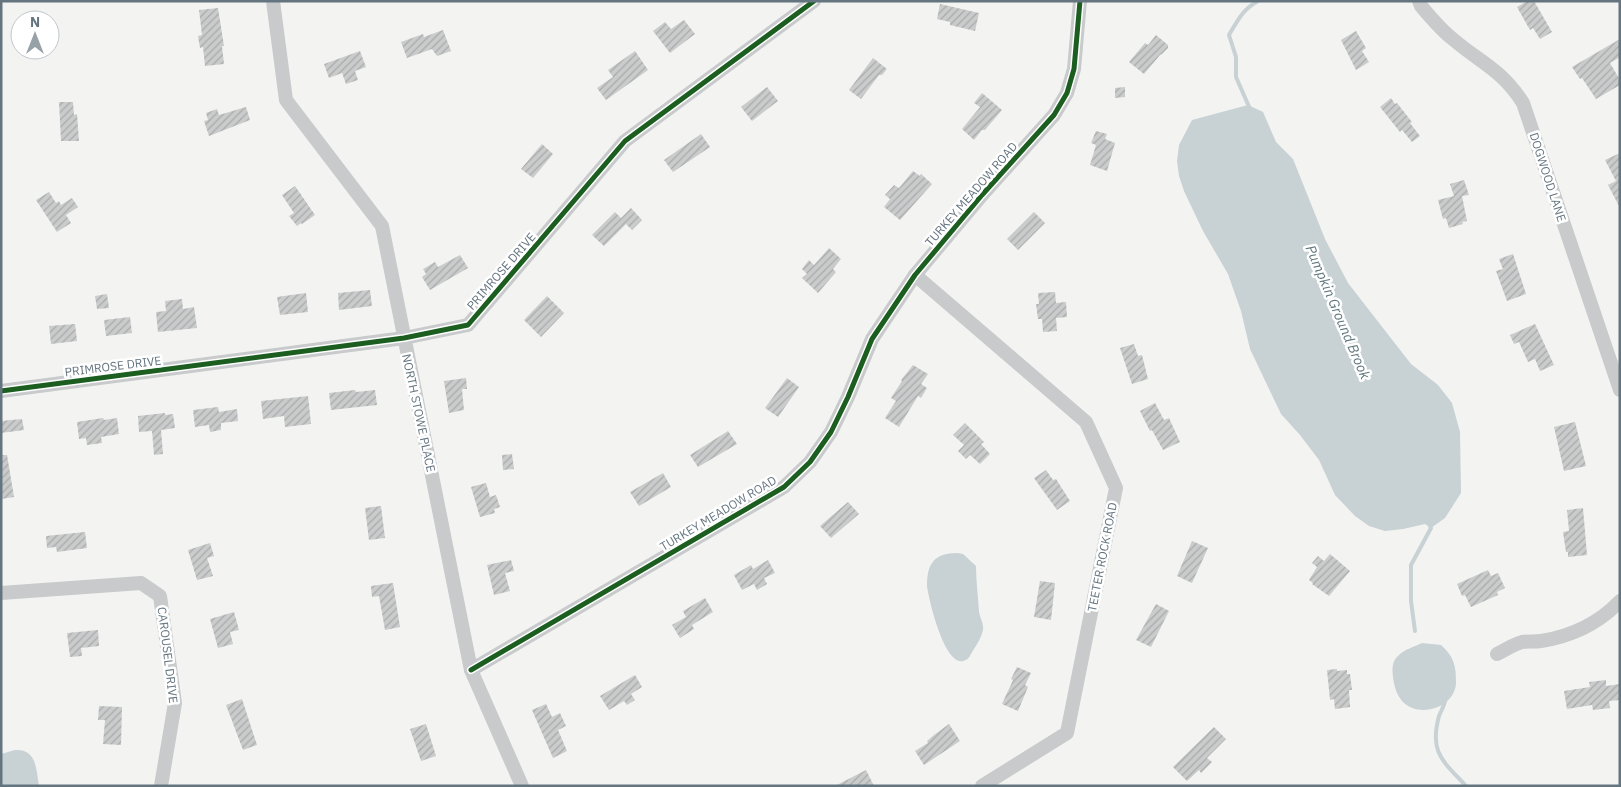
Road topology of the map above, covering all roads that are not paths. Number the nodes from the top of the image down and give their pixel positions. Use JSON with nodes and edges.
{"nodes":[{"id":1,"x":273,"y":1,"type":"edge"},
{"id":2,"x":814,"y":1,"type":"edge"},
{"id":3,"x":1080,"y":1,"type":"edge"},
{"id":4,"x":1419,"y":1,"type":"edge"},
{"id":5,"x":915,"y":275,"type":"junction"},
{"id":6,"x":404,"y":338,"type":"junction"},
{"id":7,"x":1616,"y":367,"type":"edge"},
{"id":8,"x":1620,"y":390,"type":"edge"},
{"id":9,"x":1,"y":391,"type":"edge"},
{"id":10,"x":1,"y":593,"type":"edge"},
{"id":11,"x":1620,"y":601,"type":"edge"},
{"id":12,"x":1497,"y":654,"type":"dead end"},
{"id":13,"x":471,"y":670,"type":"junction"},
{"id":14,"x":162,"y":786,"type":"edge"},
{"id":15,"x":522,"y":786,"type":"edge"},
{"id":16,"x":982,"y":786,"type":"edge"}],
"edges":[{"from":1,"to":6,"type":"street","name":"NORTH STOWE PLACE"},
{"from":2,"to":6,"type":"street","name":"PRIMROSE DRIVE"},
{"from":3,"to":5,"type":"street","name":"TURKEY MEADOW ROAD"},
{"from":4,"to":7,"type":"street","name":"DOGWOOD LANE"},
{"from":5,"to":13,"type":"street","name":"TURKEY MEADOW ROAD"},
{"from":5,"to":16,"type":"street","name":"TEETER ROCK ROAD"},
{"from":6,"to":9,"type":"street","name":"PRIMROSE DRIVE"},
{"from":6,"to":13,"type":"street","name":"NORTH STOWE PLACE"},
{"from":7,"to":8,"type":"street","name":"DOGWOOD LANE"},
{"from":10,"to":14,"type":"street","name":"CAROUSEL DRIVE"},
{"from":11,"to":12,"type":"street"},
{"from":13,"to":15,"type":"street","name":"NORTH STOWE PLACE"}]}
